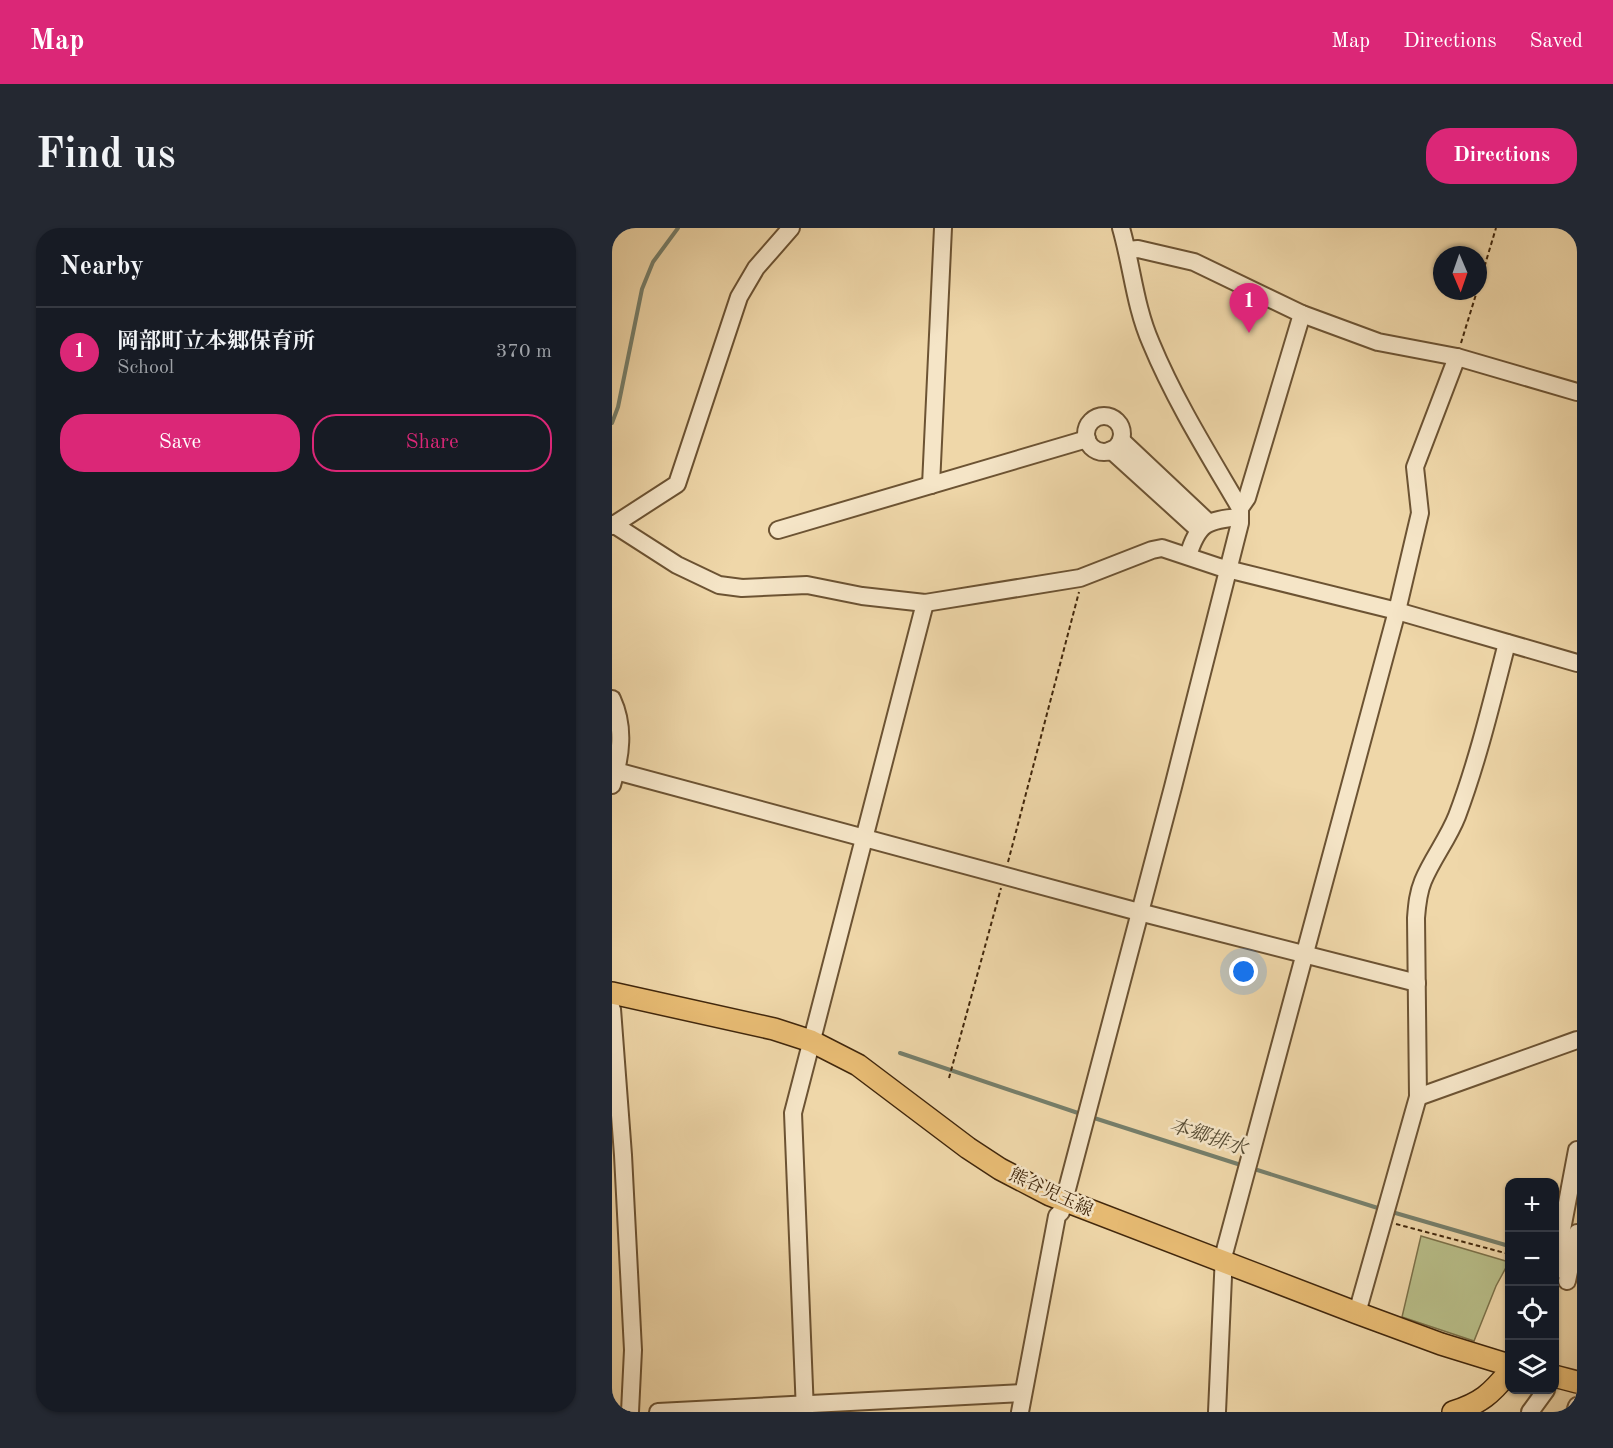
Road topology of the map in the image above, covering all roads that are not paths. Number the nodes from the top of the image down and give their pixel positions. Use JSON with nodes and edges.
{"nodes":[{"id":1,"x":791,"y":228,"type":"edge"},
{"id":2,"x":943,"y":228,"type":"edge"},
{"id":3,"x":1121,"y":228,"type":"edge"},
{"id":4,"x":1127,"y":250,"type":"junction"},
{"id":5,"x":1302,"y":314,"type":"junction"},
{"id":6,"x":1457,"y":357,"type":"junction"},
{"id":7,"x":1577,"y":392,"type":"edge"},
{"id":8,"x":1087,"y":439,"type":"junction"},
{"id":9,"x":1116,"y":445,"type":"junction"},
{"id":10,"x":931,"y":485,"type":"junction"},
{"id":11,"x":1240,"y":513,"type":"junction"},
{"id":12,"x":612,"y":525,"type":"edge"},
{"id":13,"x":1204,"y":526,"type":"junction"},
{"id":14,"x":778,"y":530,"type":"dead end"},
{"id":15,"x":1188,"y":556,"type":"junction"},
{"id":16,"x":1228,"y":569,"type":"junction"},
{"id":17,"x":926,"y":603,"type":"junction"},
{"id":18,"x":1397,"y":611,"type":"junction"},
{"id":19,"x":1507,"y":643,"type":"junction"},
{"id":20,"x":1577,"y":663,"type":"edge"},
{"id":21,"x":612,"y":699,"type":"edge"},
{"id":22,"x":614,"y":778,"type":"edge"},
{"id":23,"x":863,"y":838,"type":"junction"},
{"id":24,"x":1139,"y":912,"type":"junction"},
{"id":25,"x":1304,"y":954,"type":"junction"},
{"id":26,"x":1417,"y":983,"type":"junction"},
{"id":27,"x":612,"y":993,"type":"edge"},
{"id":28,"x":612,"y":1009,"type":"edge"},
{"id":29,"x":1577,"y":1040,"type":"edge"},
{"id":30,"x":811,"y":1041,"type":"junction"},
{"id":31,"x":1418,"y":1097,"type":"junction"},
{"id":32,"x":1577,"y":1150,"type":"edge"},
{"id":33,"x":1063,"y":1201,"type":"junction"},
{"id":34,"x":1577,"y":1233,"type":"edge"},
{"id":35,"x":1223,"y":1263,"type":"junction"},
{"id":36,"x":1563,"y":1281,"type":"edge"},
{"id":37,"x":1358,"y":1313,"type":"junction"},
{"id":38,"x":1505,"y":1364,"type":"edge"},
{"id":39,"x":1505,"y":1376,"type":"edge"},
{"id":40,"x":1559,"y":1378,"type":"edge"},
{"id":41,"x":1577,"y":1382,"type":"edge"},
{"id":42,"x":1023,"y":1393,"type":"junction"},
{"id":43,"x":1543,"y":1394,"type":"edge"},
{"id":44,"x":1577,"y":1406,"type":"edge"},
{"id":45,"x":805,"y":1408,"type":"edge"},
{"id":46,"x":630,"y":1412,"type":"edge"},
{"id":47,"x":657,"y":1412,"type":"edge"},
{"id":48,"x":1020,"y":1412,"type":"edge"},
{"id":49,"x":1217,"y":1412,"type":"edge"},
{"id":50,"x":1453,"y":1412,"type":"edge"},
{"id":51,"x":1530,"y":1412,"type":"edge"},
{"id":52,"x":1575,"y":1412,"type":"edge"}],
"edges":[{"from":1,"to":12,"type":"street"},
{"from":2,"to":10,"type":"street"},
{"from":3,"to":4,"type":"street"},
{"from":4,"to":5,"type":"street"},
{"from":4,"to":11,"type":"street"},
{"from":5,"to":6,"type":"street"},
{"from":5,"to":11,"type":"street"},
{"from":6,"to":7,"type":"street"},
{"from":6,"to":18,"type":"street"},
{"from":8,"to":9,"type":"street"},
{"from":8,"to":9,"type":"street"},
{"from":8,"to":10,"type":"street"},
{"from":9,"to":13,"type":"street"},
{"from":10,"to":14,"type":"street"},
{"from":11,"to":13,"type":"street"},
{"from":11,"to":16,"type":"street"},
{"from":12,"to":17,"type":"street"},
{"from":13,"to":15,"type":"street"},
{"from":15,"to":16,"type":"street"},
{"from":15,"to":17,"type":"street"},
{"from":16,"to":18,"type":"street"},
{"from":16,"to":24,"type":"street"},
{"from":17,"to":23,"type":"street"},
{"from":18,"to":19,"type":"street"},
{"from":18,"to":25,"type":"street"},
{"from":19,"to":20,"type":"street"},
{"from":19,"to":26,"type":"street"},
{"from":21,"to":22,"type":"street"},
{"from":22,"to":23,"type":"street"},
{"from":23,"to":24,"type":"street"},
{"from":23,"to":30,"type":"street"},
{"from":24,"to":25,"type":"street"},
{"from":24,"to":33,"type":"street"},
{"from":25,"to":26,"type":"street"},
{"from":25,"to":35,"type":"street"},
{"from":26,"to":31,"type":"street"},
{"from":27,"to":30,"type":"main road","name":"熊谷児玉線"},
{"from":28,"to":46,"type":"street"},
{"from":29,"to":31,"type":"street"},
{"from":30,"to":33,"type":"main road","name":"熊谷児玉線"},
{"from":30,"to":45,"type":"street"},
{"from":31,"to":37,"type":"street"},
{"from":32,"to":36,"type":"street"},
{"from":33,"to":35,"type":"main road","name":"熊谷児玉線"},
{"from":33,"to":42,"type":"street"},
{"from":34,"to":36,"type":"street"},
{"from":35,"to":37,"type":"main road","name":"熊谷児玉線"},
{"from":35,"to":49,"type":"street"},
{"from":37,"to":38,"type":"main road","name":"熊谷児玉線"},
{"from":39,"to":50,"type":"main road"},
{"from":40,"to":41,"type":"main road"},
{"from":42,"to":45,"type":"street"},
{"from":42,"to":48,"type":"street"},
{"from":43,"to":51,"type":"street"},
{"from":44,"to":52,"type":"street"},
{"from":45,"to":47,"type":"street"}]}
